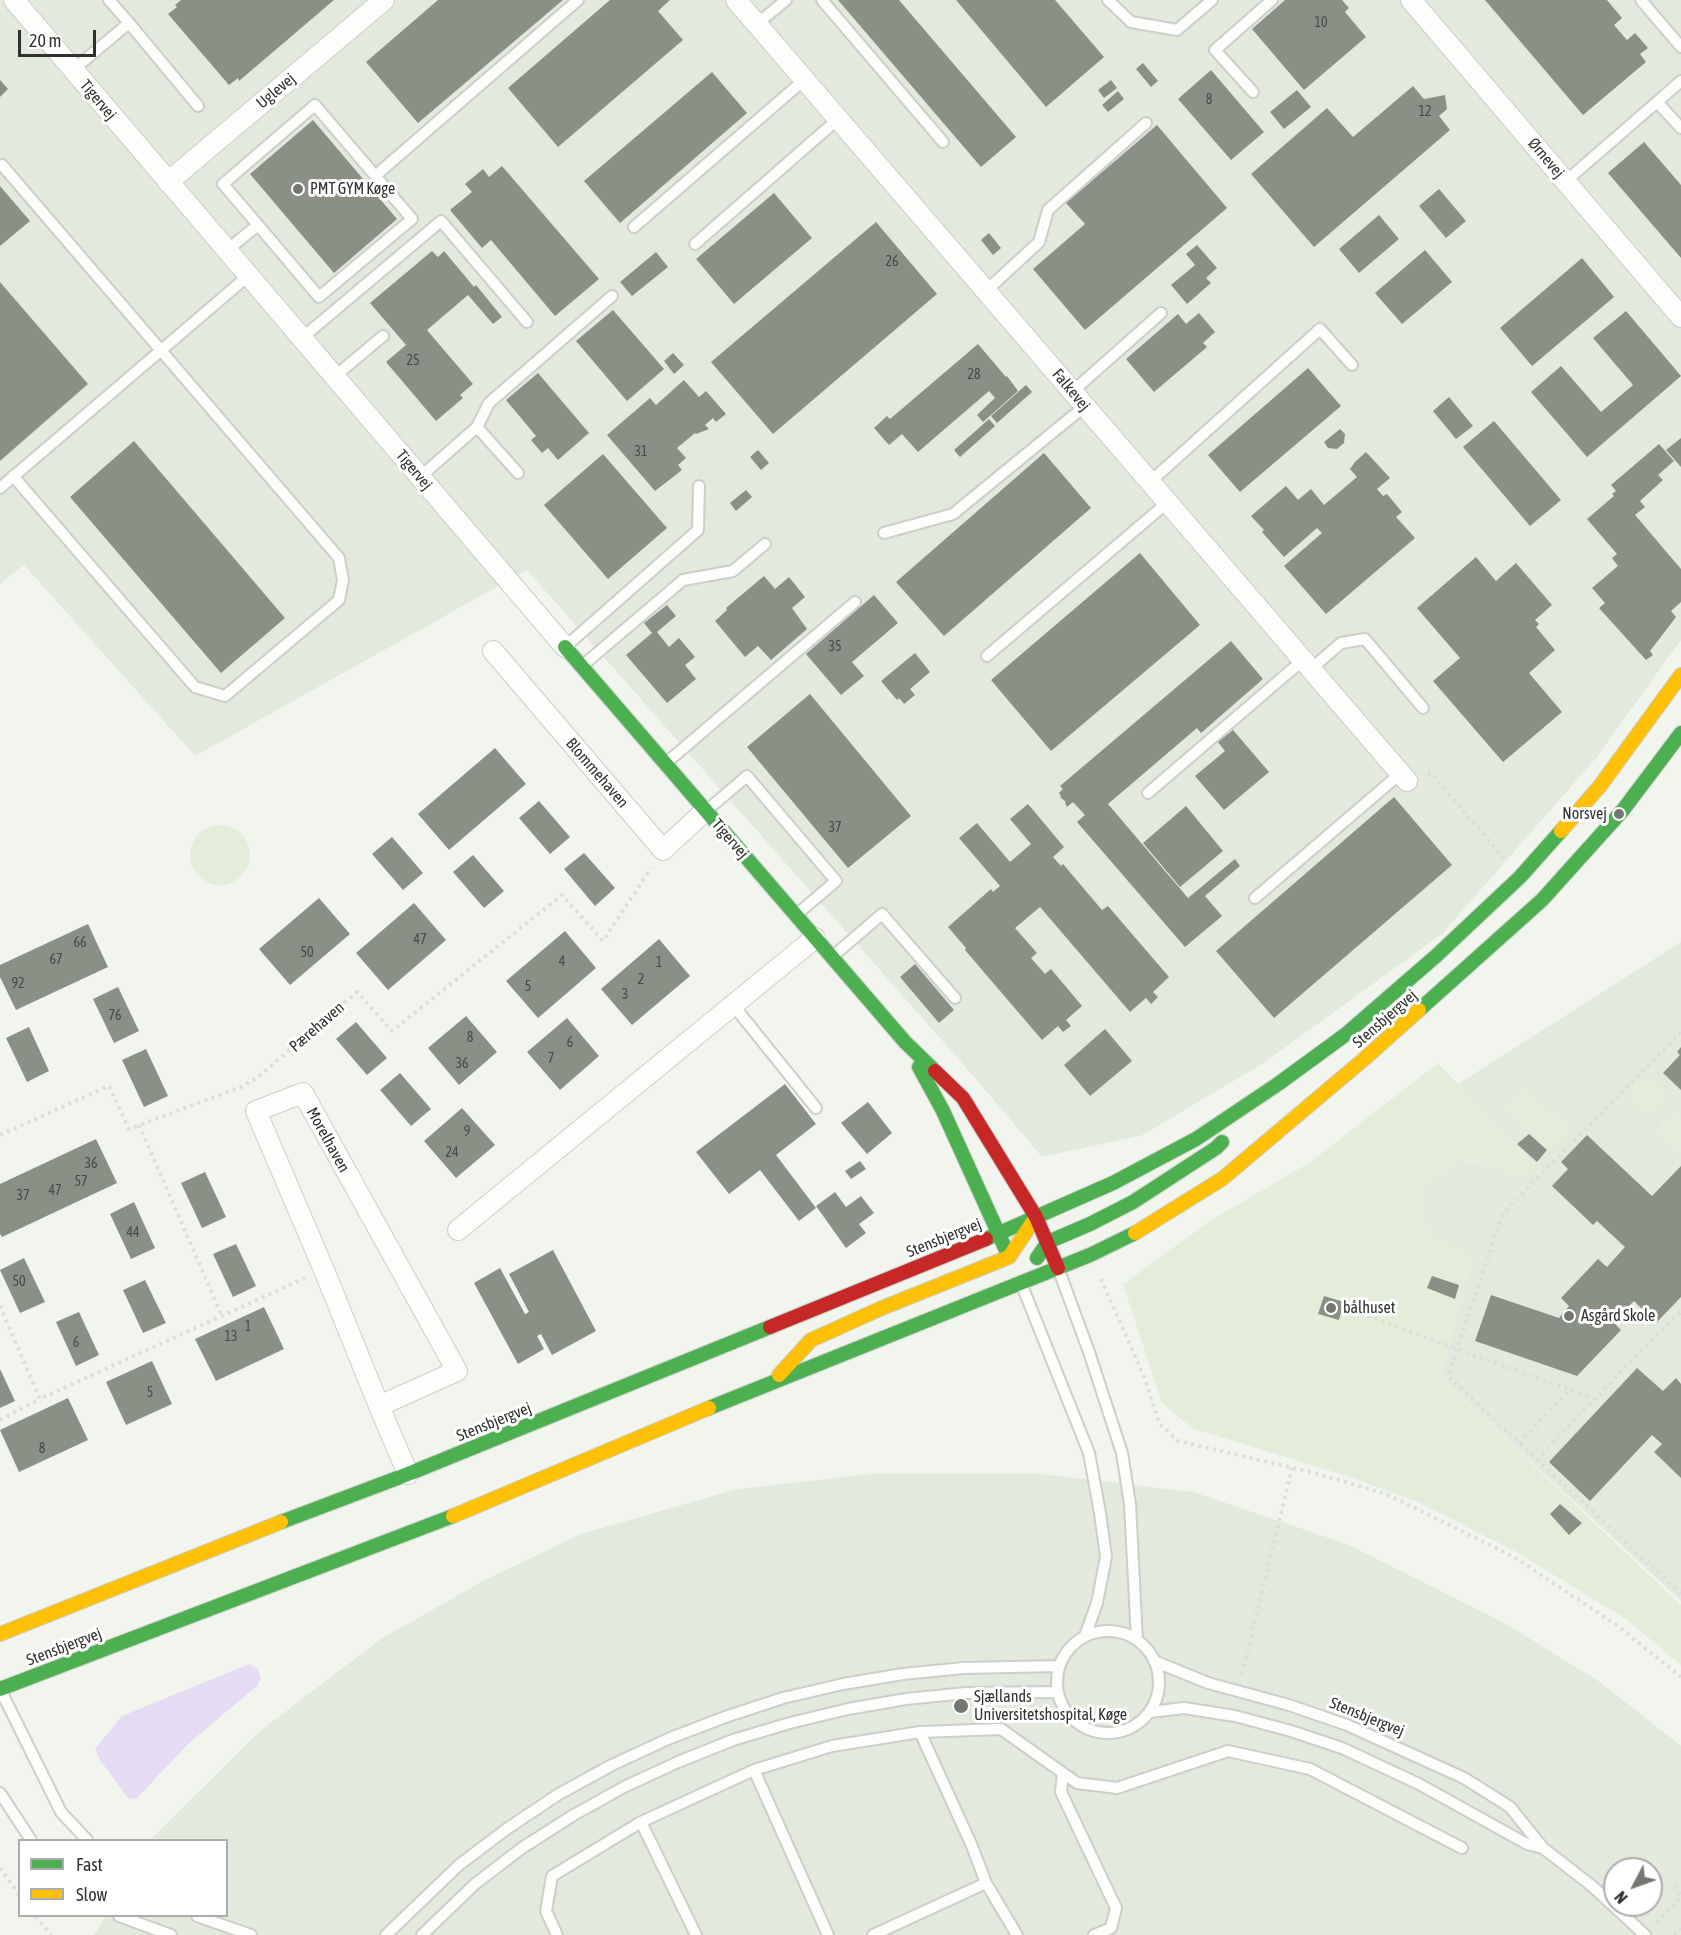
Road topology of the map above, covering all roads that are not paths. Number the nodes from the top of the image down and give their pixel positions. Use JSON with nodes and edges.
{"nodes":[{"id":1,"x":14,"y":0,"type":"edge"},
{"id":2,"x":109,"y":0,"type":"edge"},
{"id":3,"x":384,"y":0,"type":"edge"},
{"id":4,"x":578,"y":0,"type":"edge"},
{"id":5,"x":736,"y":0,"type":"edge"},
{"id":6,"x":786,"y":0,"type":"edge"},
{"id":7,"x":822,"y":0,"type":"edge"},
{"id":8,"x":1108,"y":0,"type":"edge"},
{"id":9,"x":1212,"y":0,"type":"edge"},
{"id":10,"x":1272,"y":0,"type":"edge"},
{"id":11,"x":1412,"y":0,"type":"edge"},
{"id":12,"x":1641,"y":0,"type":"edge"},
{"id":13,"x":129,"y":23,"type":"junction"},
{"id":14,"x":757,"y":24,"type":"junction"},
{"id":15,"x":1681,"y":47,"type":"edge"},
{"id":16,"x":73,"y":70,"type":"junction"},
{"id":17,"x":804,"y":80,"type":"junction"},
{"id":18,"x":1681,"y":81,"type":"edge"},
{"id":19,"x":1253,"y":92,"type":"dead end"},
{"id":20,"x":1657,"y":102,"type":"junction"},
{"id":21,"x":198,"y":105,"type":"dead end"},
{"id":22,"x":838,"y":119,"type":"junction"},
{"id":23,"x":1146,"y":123,"type":"dead end"},
{"id":24,"x":1681,"y":128,"type":"edge"},
{"id":25,"x":943,"y":142,"type":"dead end"},
{"id":26,"x":2,"y":165,"type":"dead end"},
{"id":27,"x":375,"y":176,"type":"junction"},
{"id":28,"x":1566,"y":181,"type":"junction"},
{"id":29,"x":168,"y":182,"type":"junction"},
{"id":30,"x":258,"y":225,"type":"junction"},
{"id":31,"x":634,"y":227,"type":"dead end"},
{"id":32,"x":695,"y":244,"type":"dead end"},
{"id":33,"x":226,"y":251,"type":"junction"},
{"id":34,"x":248,"y":276,"type":"junction"},
{"id":35,"x":986,"y":291,"type":"junction"},
{"id":36,"x":612,"y":296,"type":"dead end"},
{"id":37,"x":1161,"y":313,"type":"dead end"},
{"id":38,"x":1681,"y":317,"type":"edge"},
{"id":39,"x":527,"y":322,"type":"dead end"},
{"id":40,"x":382,"y":336,"type":"dead end"},
{"id":41,"x":302,"y":338,"type":"junction"},
{"id":42,"x":162,"y":350,"type":"junction"},
{"id":43,"x":1352,"y":365,"type":"dead end"},
{"id":44,"x":334,"y":377,"type":"junction"},
{"id":45,"x":1079,"y":399,"type":"junction"},
{"id":46,"x":477,"y":427,"type":"junction"},
{"id":47,"x":518,"y":473,"type":"dead end"},
{"id":48,"x":14,"y":476,"type":"junction"},
{"id":49,"x":420,"y":477,"type":"junction"},
{"id":50,"x":1150,"y":482,"type":"junction"},
{"id":51,"x":699,"y":486,"type":"dead end"},
{"id":52,"x":0,"y":488,"type":"edge"},
{"id":53,"x":1168,"y":502,"type":"junction"},
{"id":54,"x":884,"y":533,"type":"dead end"},
{"id":55,"x":765,"y":544,"type":"dead end"},
{"id":56,"x":855,"y":602,"type":"dead end"},
{"id":57,"x":565,"y":647,"type":"junction"},
{"id":58,"x":493,"y":651,"type":"dead end"},
{"id":59,"x":987,"y":656,"type":"dead end"},
{"id":60,"x":1307,"y":665,"type":"junction"},
{"id":61,"x":582,"y":667,"type":"junction"},
{"id":62,"x":1681,"y":675,"type":"edge"},
{"id":63,"x":1423,"y":708,"type":"dead end"},
{"id":64,"x":1681,"y":733,"type":"edge"},
{"id":65,"x":665,"y":764,"type":"junction"},
{"id":66,"x":1404,"y":777,"type":"joint"},
{"id":67,"x":1148,"y":794,"type":"dead end"},
{"id":68,"x":705,"y":811,"type":"junction"},
{"id":69,"x":1255,"y":898,"type":"dead end"},
{"id":70,"x":796,"y":915,"type":"junction"},
{"id":71,"x":815,"y":938,"type":"junction"},
{"id":72,"x":832,"y":957,"type":"junction"},
{"id":73,"x":955,"y":999,"type":"dead end"},
{"id":74,"x":733,"y":1005,"type":"junction"},
{"id":75,"x":905,"y":1042,"type":"junction"},
{"id":76,"x":1278,"y":1084,"type":"junction"},
{"id":77,"x":816,"y":1108,"type":"dead end"},
{"id":78,"x":1036,"y":1217,"type":"junction"},
{"id":79,"x":458,"y":1230,"type":"dead end"},
{"id":80,"x":998,"y":1234,"type":"junction"},
{"id":81,"x":1048,"y":1242,"type":"junction"},
{"id":82,"x":1058,"y":1268,"type":"junction"},
{"id":83,"x":1015,"y":1270,"type":"junction"},
{"id":84,"x":775,"y":1380,"type":"junction"},
{"id":85,"x":379,"y":1406,"type":"junction"},
{"id":86,"x":408,"y":1474,"type":"junction"},
{"id":87,"x":0,"y":1634,"type":"edge"},
{"id":88,"x":1085,"y":1636,"type":"junction"},
{"id":89,"x":1137,"y":1640,"type":"junction"},
{"id":90,"x":1154,"y":1660,"type":"junction"},
{"id":91,"x":1059,"y":1666,"type":"junction"},
{"id":92,"x":0,"y":1690,"type":"edge"},
{"id":93,"x":1058,"y":1692,"type":"junction"},
{"id":94,"x":1150,"y":1712,"type":"junction"},
{"id":95,"x":920,"y":1732,"type":"junction"},
{"id":96,"x":754,"y":1770,"type":"junction"},
{"id":97,"x":1063,"y":1773,"type":"junction"},
{"id":98,"x":0,"y":1793,"type":"edge"},
{"id":99,"x":641,"y":1822,"type":"junction"},
{"id":100,"x":30,"y":1839,"type":"edge"},
{"id":101,"x":86,"y":1839,"type":"edge"},
{"id":102,"x":1462,"y":1848,"type":"dead end"},
{"id":103,"x":1543,"y":1848,"type":"junction"},
{"id":104,"x":986,"y":1883,"type":"junction"},
{"id":105,"x":122,"y":1917,"type":"edge"},
{"id":106,"x":200,"y":1917,"type":"edge"},
{"id":107,"x":1649,"y":1931,"type":"edge"},
{"id":108,"x":171,"y":1935,"type":"edge"},
{"id":109,"x":251,"y":1935,"type":"edge"},
{"id":110,"x":386,"y":1935,"type":"edge"},
{"id":111,"x":422,"y":1935,"type":"edge"},
{"id":112,"x":557,"y":1935,"type":"edge"},
{"id":113,"x":696,"y":1935,"type":"edge"},
{"id":114,"x":828,"y":1935,"type":"edge"},
{"id":115,"x":873,"y":1935,"type":"edge"},
{"id":116,"x":1017,"y":1935,"type":"edge"},
{"id":117,"x":1094,"y":1935,"type":"edge"}],
"edges":[{"from":1,"to":16,"type":"street","name":"Tigervej"},
{"from":2,"to":13,"type":"lane"},
{"from":3,"to":29,"type":"street","name":"Uglevej"},
{"from":4,"to":27,"type":"lane"},
{"from":5,"to":14,"type":"street","name":"Falkevej"},
{"from":6,"to":14,"type":"lane"},
{"from":7,"to":25,"type":"lane"},
{"from":8,"to":9,"type":"lane"},
{"from":10,"to":19,"type":"lane"},
{"from":11,"to":28,"type":"street","name":"Ørnevej"},
{"from":12,"to":15,"type":"lane"},
{"from":13,"to":16,"type":"lane"},
{"from":13,"to":21,"type":"lane"},
{"from":14,"to":17,"type":"street","name":"Falkevej"},
{"from":16,"to":29,"type":"street","name":"Tigervej"},
{"from":17,"to":22,"type":"street","name":"Falkevej"},
{"from":17,"to":31,"type":"lane"},
{"from":18,"to":20,"type":"lane"},
{"from":20,"to":24,"type":"lane"},
{"from":20,"to":28,"type":"lane"},
{"from":22,"to":32,"type":"lane"},
{"from":22,"to":35,"type":"street","name":"Falkevej"},
{"from":23,"to":35,"type":"lane"},
{"from":26,"to":42,"type":"lane"},
{"from":27,"to":30,"type":"lane"},
{"from":27,"to":30,"type":"lane"},
{"from":28,"to":38,"type":"street","name":"Ørnevej"},
{"from":29,"to":33,"type":"street","name":"Tigervej"},
{"from":30,"to":33,"type":"lane"},
{"from":33,"to":34,"type":"street","name":"Tigervej"},
{"from":34,"to":41,"type":"street","name":"Tigervej"},
{"from":34,"to":42,"type":"lane"},
{"from":35,"to":45,"type":"street","name":"Falkevej"},
{"from":36,"to":46,"type":"lane"},
{"from":37,"to":45,"type":"lane"},
{"from":39,"to":41,"type":"lane"},
{"from":40,"to":44,"type":"lane"},
{"from":41,"to":44,"type":"street","name":"Tigervej"},
{"from":42,"to":48,"type":"lane"},
{"from":42,"to":48,"type":"lane"},
{"from":43,"to":50,"type":"lane"},
{"from":44,"to":49,"type":"street","name":"Tigervej"},
{"from":45,"to":50,"type":"street","name":"Falkevej"},
{"from":45,"to":54,"type":"lane"},
{"from":46,"to":47,"type":"lane"},
{"from":46,"to":49,"type":"lane"},
{"from":48,"to":52,"type":"lane"},
{"from":49,"to":57,"type":"street","name":"Tigervej"},
{"from":50,"to":53,"type":"street","name":"Falkevej"},
{"from":51,"to":57,"type":"lane"},
{"from":53,"to":59,"type":"lane"},
{"from":53,"to":60,"type":"street","name":"Falkevej"},
{"from":55,"to":61,"type":"lane"},
{"from":56,"to":65,"type":"lane"},
{"from":57,"to":61,"type":"street","name":"Tigervej"},
{"from":58,"to":68,"type":"street","name":"Blommehaven"},
{"from":60,"to":63,"type":"lane"},
{"from":60,"to":66,"type":"street","name":"Falkevej"},
{"from":60,"to":67,"type":"lane"},
{"from":61,"to":65,"type":"street","name":"Tigervej"},
{"from":62,"to":76,"type":"street","name":"Stensbjergvej"},
{"from":64,"to":82,"type":"street","name":"Stensbjergvej"},
{"from":65,"to":68,"type":"street","name":"Tigervej"},
{"from":66,"to":69,"type":"lane"},
{"from":68,"to":70,"type":"street","name":"Tigervej"},
{"from":68,"to":70,"type":"lane"},
{"from":70,"to":71,"type":"street","name":"Tigervej"},
{"from":71,"to":72,"type":"street","name":"Tigervej"},
{"from":71,"to":74,"type":"street"},
{"from":72,"to":73,"type":"lane"},
{"from":72,"to":75,"type":"street","name":"Tigervej"},
{"from":74,"to":77,"type":"lane"},
{"from":74,"to":79,"type":"street"},
{"from":75,"to":78,"type":"street","name":"Tigervej"},
{"from":75,"to":80,"type":"street","name":"Tigervej"},
{"from":76,"to":78,"type":"street","name":"Stensbjergvej"},
{"from":76,"to":81,"type":"street","name":"Stensbjergvej"},
{"from":78,"to":80,"type":"street","name":"Stensbjergvej"},
{"from":78,"to":81,"type":"street"},
{"from":78,"to":83,"type":"street"},
{"from":80,"to":83,"type":"street","name":"Stensbjergvej"},
{"from":80,"to":86,"type":"street","name":"Stensbjergvej"},
{"from":81,"to":82,"type":"street"},
{"from":81,"to":83,"type":"street"},
{"from":82,"to":83,"type":"street","name":"Stensbjergvej"},
{"from":82,"to":89,"type":"lane"},
{"from":83,"to":84,"type":"street","name":"Stensbjergvej"},
{"from":83,"to":84,"type":"street","name":"Stensbjergvej"},
{"from":83,"to":88,"type":"lane","name":"Stensbjergvej"},
{"from":84,"to":92,"type":"street","name":"Stensbjergvej"},
{"from":85,"to":85,"type":"street","name":"Morelhaven"},
{"from":85,"to":86,"type":"street","name":"Morelhaven"},
{"from":86,"to":87,"type":"street","name":"Stensbjergvej"},
{"from":88,"to":89,"type":"lane"},
{"from":88,"to":91,"type":"lane"},
{"from":89,"to":90,"type":"lane"},
{"from":90,"to":94,"type":"lane"},
{"from":90,"to":103,"type":"lane","name":"Stensbjergvej"},
{"from":91,"to":93,"type":"lane"},
{"from":91,"to":110,"type":"lane"},
{"from":92,"to":101,"type":"lane","name":"Stensbjergvej"},
{"from":93,"to":94,"type":"lane"},
{"from":93,"to":111,"type":"lane"},
{"from":94,"to":103,"type":"lane","name":"Stensbjergvej"},
{"from":95,"to":96,"type":"lane"},
{"from":95,"to":97,"type":"lane"},
{"from":95,"to":104,"type":"lane"},
{"from":96,"to":99,"type":"lane"},
{"from":96,"to":114,"type":"lane"},
{"from":97,"to":102,"type":"lane"},
{"from":97,"to":117,"type":"lane"},
{"from":98,"to":100,"type":"lane"},
{"from":99,"to":112,"type":"lane"},
{"from":99,"to":113,"type":"lane"},
{"from":103,"to":107,"type":"lane","name":"Stensbjergvej"},
{"from":104,"to":115,"type":"lane"},
{"from":104,"to":116,"type":"lane"},
{"from":105,"to":108,"type":"lane"},
{"from":106,"to":109,"type":"lane"}]}
